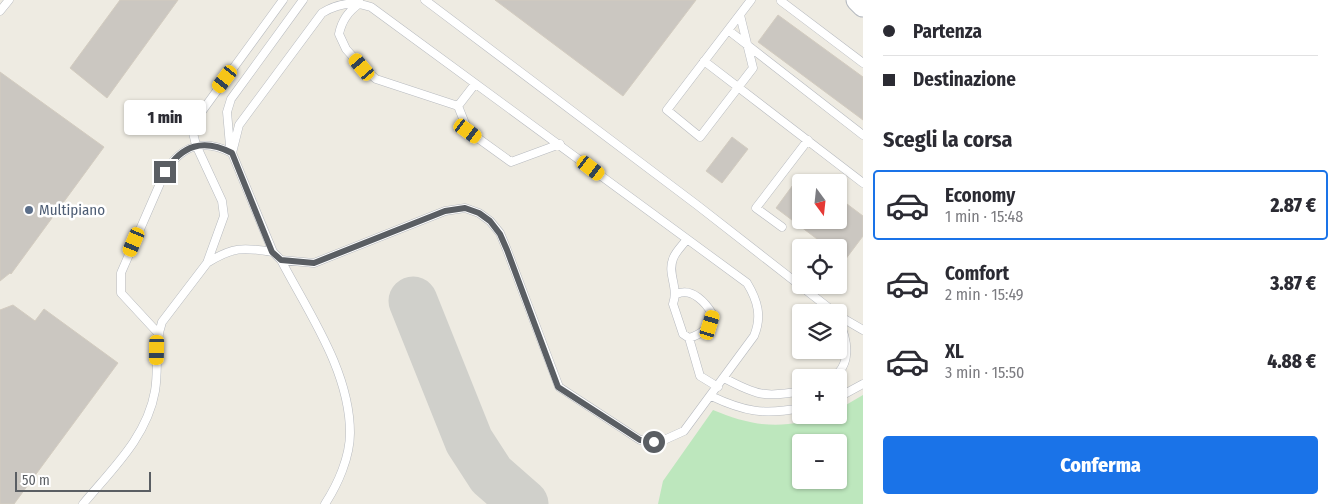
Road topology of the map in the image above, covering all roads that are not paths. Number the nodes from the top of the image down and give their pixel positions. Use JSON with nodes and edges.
{"nodes":[{"id":1,"x":9,"y":0,"type":"edge"},
{"id":2,"x":283,"y":0,"type":"edge"},
{"id":3,"x":303,"y":0,"type":"edge"},
{"id":4,"x":424,"y":0,"type":"edge"},
{"id":5,"x":751,"y":0,"type":"edge"},
{"id":6,"x":857,"y":0,"type":"edge"},
{"id":7,"x":781,"y":1,"type":"edge"},
{"id":8,"x":360,"y":3,"type":"junction"},
{"id":9,"x":863,"y":6,"type":"edge"},
{"id":10,"x":0,"y":11,"type":"edge"},
{"id":11,"x":740,"y":15,"type":"junction"},
{"id":12,"x":728,"y":30,"type":"junction"},
{"id":13,"x":746,"y":44,"type":"junction"},
{"id":14,"x":704,"y":61,"type":"junction"},
{"id":15,"x":863,"y":63,"type":"edge"},
{"id":16,"x":475,"y":84,"type":"junction"},
{"id":17,"x":738,"y":87,"type":"junction"},
{"id":18,"x":458,"y":106,"type":"junction"},
{"id":19,"x":863,"y":135,"type":"edge"},
{"id":20,"x":808,"y":140,"type":"junction"},
{"id":21,"x":560,"y":144,"type":"junction"},
{"id":22,"x":196,"y":145,"type":"junction"},
{"id":23,"x":232,"y":153,"type":"junction"},
{"id":24,"x":863,"y":182,"type":"edge"},
{"id":25,"x":782,"y":227,"type":"dead end"},
{"id":26,"x":687,"y":239,"type":"junction"},
{"id":27,"x":272,"y":252,"type":"junction"},
{"id":28,"x":281,"y":260,"type":"junction"},
{"id":29,"x":206,"y":263,"type":"junction"},
{"id":30,"x":676,"y":294,"type":"junction"},
{"id":31,"x":823,"y":304,"type":"edge"},
{"id":32,"x":847,"y":321,"type":"edge"},
{"id":33,"x":863,"y":330,"type":"edge"},
{"id":34,"x":158,"y":333,"type":"junction"},
{"id":35,"x":689,"y":338,"type":"junction"},
{"id":36,"x":724,"y":378,"type":"junction"},
{"id":37,"x":863,"y":384,"type":"edge"},
{"id":38,"x":718,"y":387,"type":"junction"},
{"id":39,"x":792,"y":392,"type":"edge"},
{"id":40,"x":847,"y":393,"type":"edge"},
{"id":41,"x":710,"y":396,"type":"junction"},
{"id":42,"x":792,"y":410,"type":"edge"},
{"id":43,"x":84,"y":504,"type":"edge"},
{"id":44,"x":325,"y":504,"type":"edge"}],
"edges":[{"from":1,"to":10,"type":"lane"},
{"from":2,"to":22,"type":"lane"},
{"from":3,"to":23,"type":"lane"},
{"from":4,"to":31,"type":"lane"},
{"from":5,"to":11,"type":"lane"},
{"from":6,"to":9,"type":"main road"},
{"from":7,"to":15,"type":"lane"},
{"from":8,"to":16,"type":"lane"},
{"from":8,"to":18,"type":"lane"},
{"from":8,"to":23,"type":"lane"},
{"from":11,"to":12,"type":"lane"},
{"from":11,"to":13,"type":"lane"},
{"from":12,"to":13,"type":"lane"},
{"from":12,"to":14,"type":"lane"},
{"from":13,"to":17,"type":"lane"},
{"from":13,"to":19,"type":"lane"},
{"from":14,"to":17,"type":"lane"},
{"from":14,"to":17,"type":"lane"},
{"from":16,"to":18,"type":"lane"},
{"from":16,"to":21,"type":"lane"},
{"from":17,"to":20,"type":"lane"},
{"from":18,"to":21,"type":"lane"},
{"from":20,"to":24,"type":"lane"},
{"from":20,"to":25,"type":"lane"},
{"from":21,"to":26,"type":"lane"},
{"from":22,"to":23,"type":"lane"},
{"from":22,"to":29,"type":"lane"},
{"from":22,"to":34,"type":"lane"},
{"from":23,"to":27,"type":"lane"},
{"from":26,"to":30,"type":"lane"},
{"from":26,"to":36,"type":"lane"},
{"from":27,"to":28,"type":"lane"},
{"from":27,"to":29,"type":"lane"},
{"from":28,"to":41,"type":"lane"},
{"from":28,"to":44,"type":"lane"},
{"from":29,"to":34,"type":"lane"},
{"from":30,"to":35,"type":"lane"},
{"from":30,"to":35,"type":"lane"},
{"from":32,"to":33,"type":"lane"},
{"from":34,"to":43,"type":"lane"},
{"from":35,"to":38,"type":"lane"},
{"from":36,"to":38,"type":"lane"},
{"from":36,"to":39,"type":"lane"},
{"from":37,"to":40,"type":"lane"},
{"from":38,"to":41,"type":"lane"},
{"from":41,"to":42,"type":"lane"}]}
